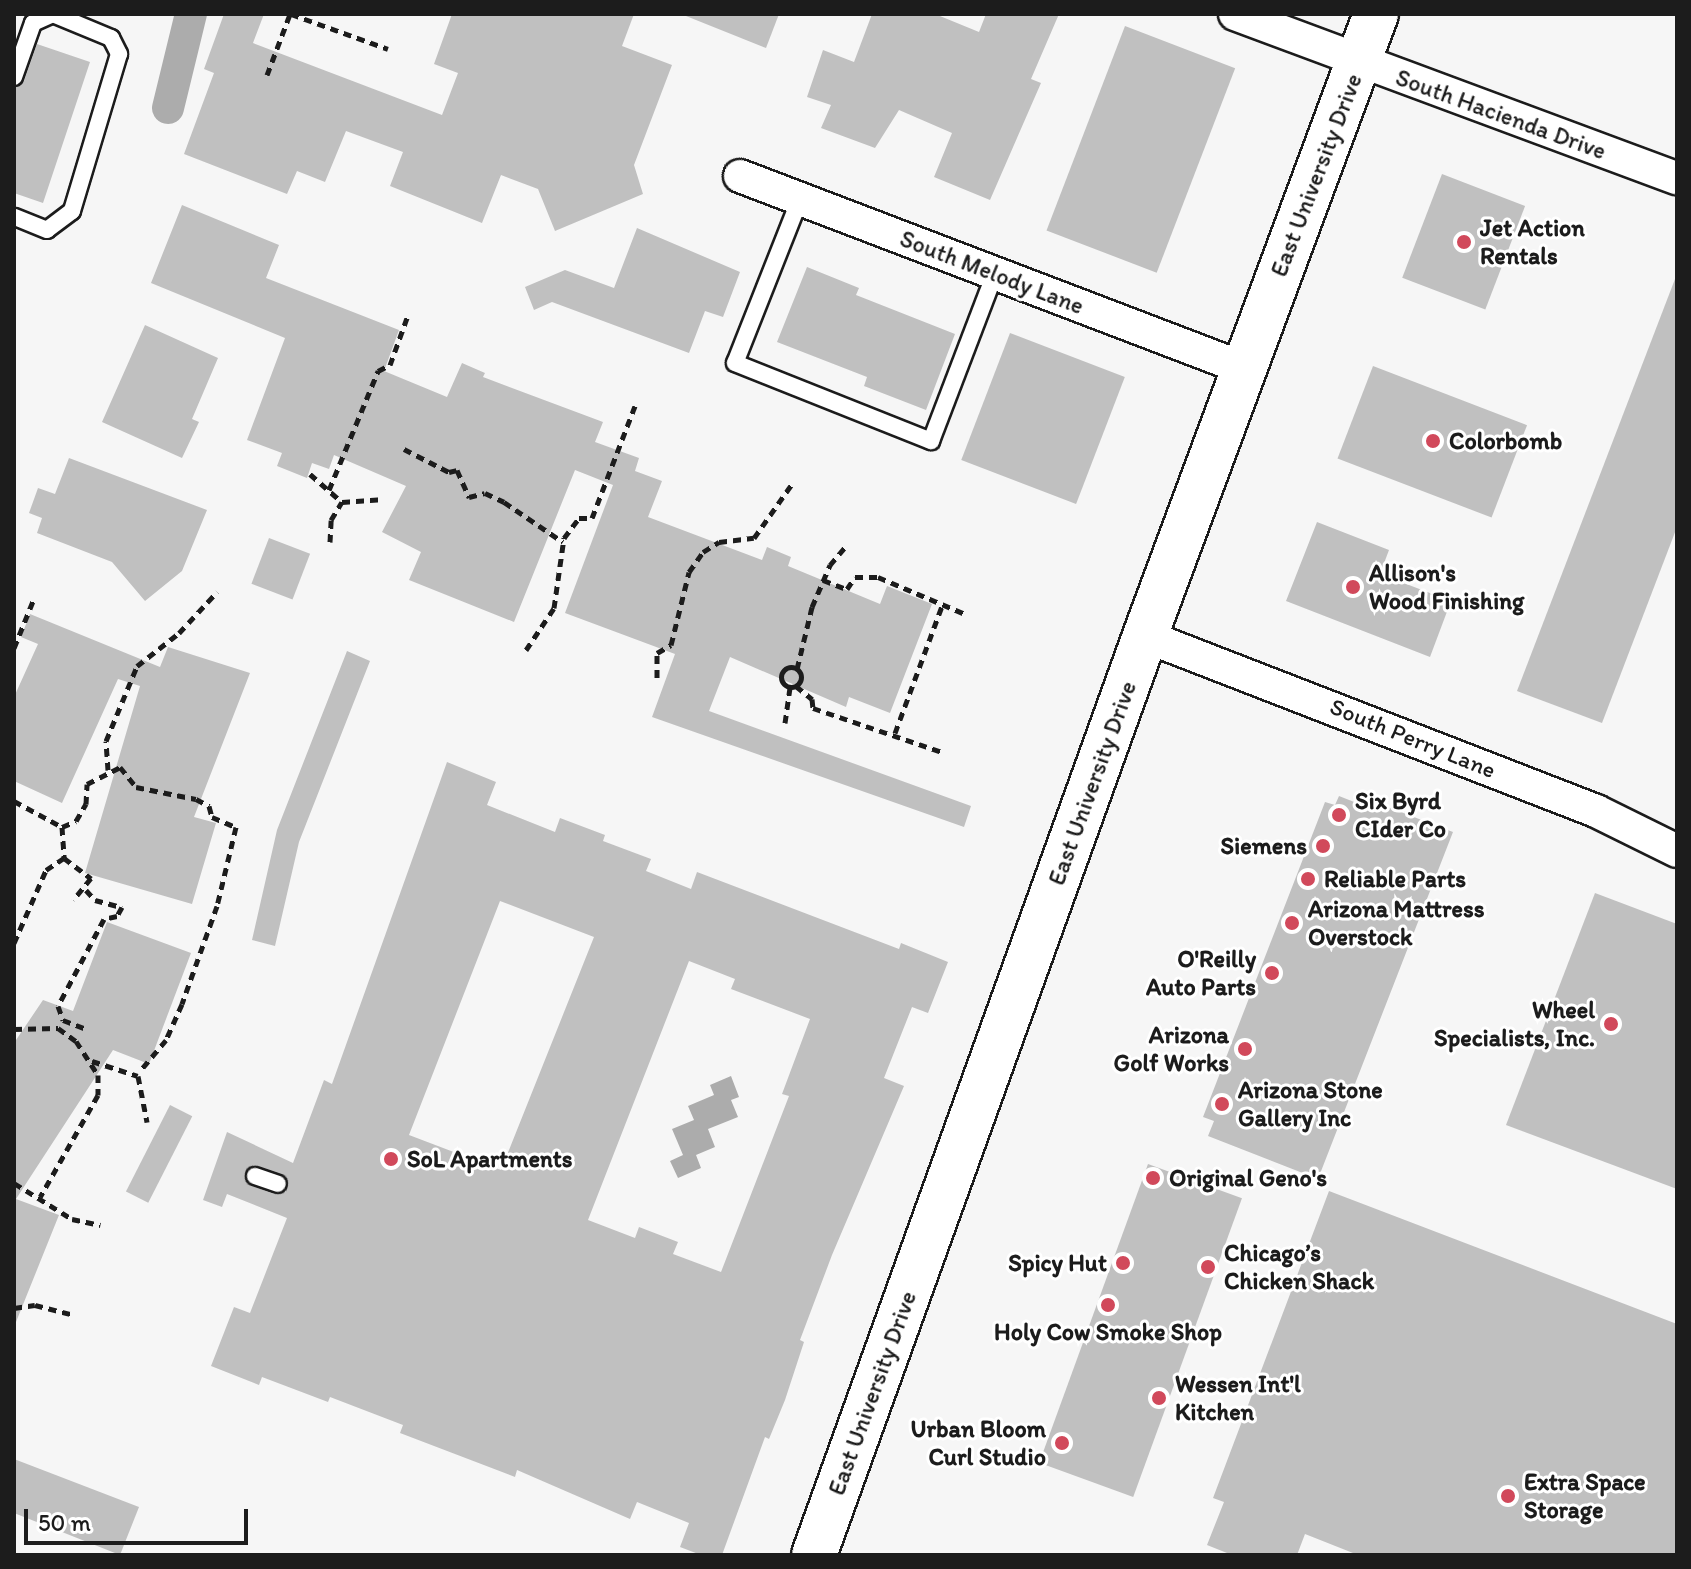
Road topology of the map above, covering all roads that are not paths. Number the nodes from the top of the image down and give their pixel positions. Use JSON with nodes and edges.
{"nodes":[{"id":1,"x":1235,"y":14,"type":"edge"},
{"id":2,"x":1376,"y":14,"type":"edge"},
{"id":3,"x":1359,"y":62,"type":"junction"},
{"id":4,"x":14,"y":77,"type":"edge"},
{"id":5,"x":740,"y":176,"type":"dead end"},
{"id":6,"x":1677,"y":178,"type":"edge"},
{"id":7,"x":800,"y":199,"type":"junction"},
{"id":8,"x":14,"y":217,"type":"edge"},
{"id":9,"x":995,"y":273,"type":"junction"},
{"id":10,"x":1243,"y":368,"type":"junction"},
{"id":11,"x":1145,"y":636,"type":"junction"},
{"id":12,"x":1677,"y":851,"type":"edge"},
{"id":13,"x":255,"y":1176,"type":"dead end"},
{"id":14,"x":278,"y":1184,"type":"dead end"},
{"id":15,"x":814,"y":1555,"type":"edge"}],
"edges":[{"from":1,"to":3,"type":"street","name":"South Hacienda Drive"},
{"from":2,"to":3,"type":"main road","name":"East University Drive"},
{"from":3,"to":6,"type":"street","name":"South Hacienda Drive"},
{"from":3,"to":10,"type":"main road","name":"East University Drive"},
{"from":4,"to":8,"type":"lane"},
{"from":5,"to":7,"type":"street","name":"South Melody Lane"},
{"from":7,"to":9,"type":"street","name":"South Melody Lane"},
{"from":7,"to":9,"type":"lane"},
{"from":9,"to":10,"type":"street","name":"South Melody Lane"},
{"from":10,"to":11,"type":"main road","name":"East University Drive"},
{"from":11,"to":12,"type":"street","name":"South Perry Lane"},
{"from":11,"to":15,"type":"main road","name":"East University Drive"},
{"from":13,"to":14,"type":"lane"}]}
